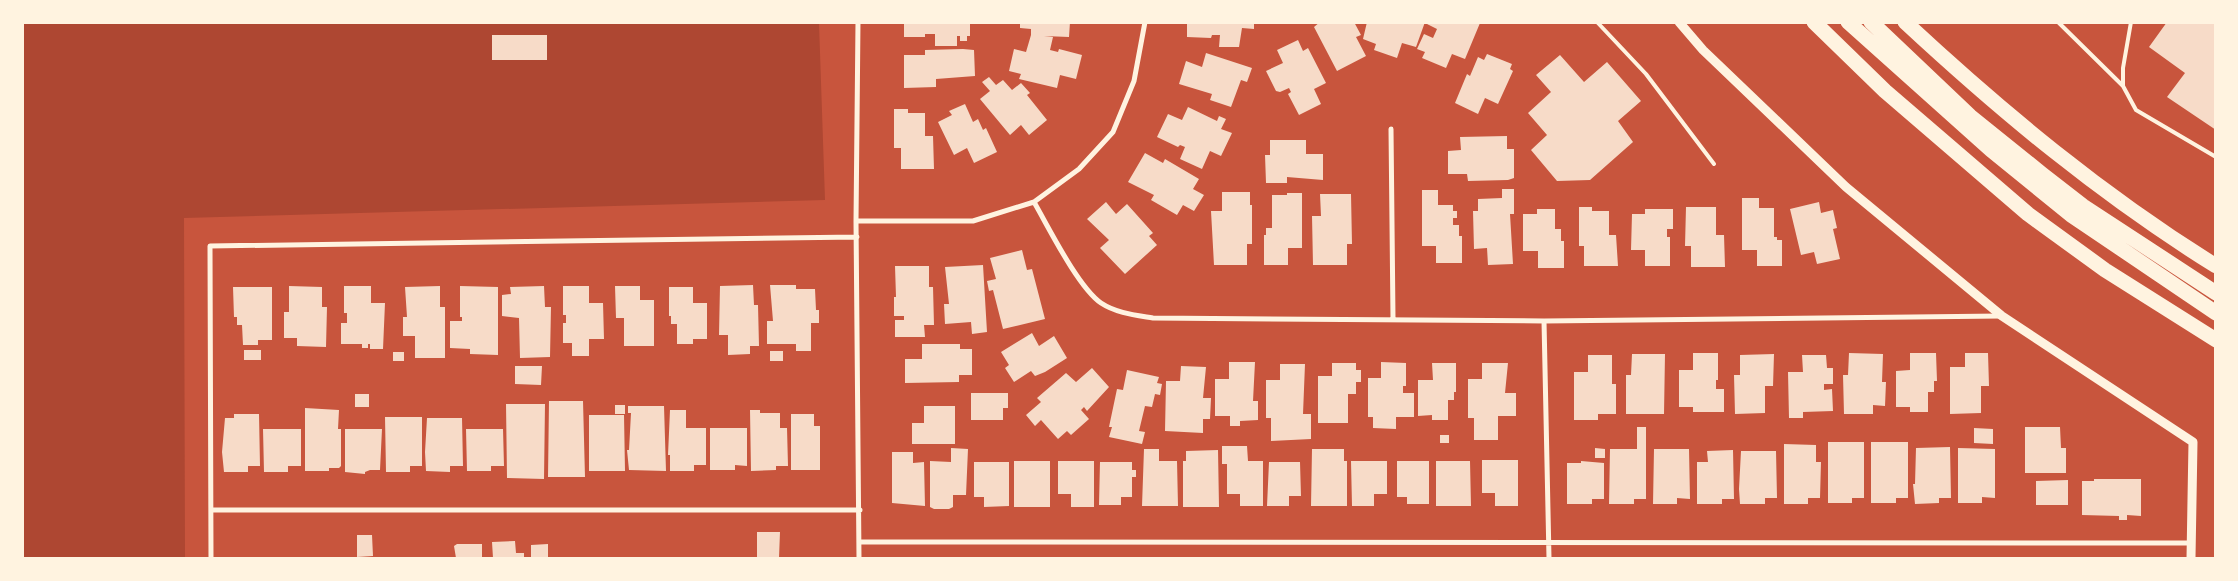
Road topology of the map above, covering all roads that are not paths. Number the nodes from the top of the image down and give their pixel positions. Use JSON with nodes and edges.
{"nodes":[{"id":1,"x":858,"y":22,"type":"edge"},
{"id":2,"x":1145,"y":22,"type":"edge"},
{"id":3,"x":1597,"y":22,"type":"edge"},
{"id":4,"x":1679,"y":22,"type":"edge"},
{"id":5,"x":1814,"y":22,"type":"edge"},
{"id":6,"x":1848,"y":22,"type":"edge"},
{"id":7,"x":1871,"y":22,"type":"edge"},
{"id":8,"x":1905,"y":22,"type":"edge"},
{"id":9,"x":2058,"y":22,"type":"edge"},
{"id":10,"x":2131,"y":22,"type":"edge"},
{"id":11,"x":2123,"y":86,"type":"junction"},
{"id":12,"x":1391,"y":129,"type":"dead end"},
{"id":13,"x":2216,"y":157,"type":"edge"},
{"id":14,"x":1714,"y":164,"type":"dead end"},
{"id":15,"x":1034,"y":202,"type":"junction"},
{"id":16,"x":856,"y":221,"type":"junction"},
{"id":17,"x":857,"y":237,"type":"junction"},
{"id":18,"x":2216,"y":266,"type":"edge"},
{"id":19,"x":2216,"y":293,"type":"edge"},
{"id":20,"x":2216,"y":313,"type":"edge"},
{"id":21,"x":2002,"y":316,"type":"junction"},
{"id":22,"x":1394,"y":318,"type":"junction"},
{"id":23,"x":1544,"y":321,"type":"junction"},
{"id":24,"x":2216,"y":340,"type":"edge"},
{"id":25,"x":212,"y":510,"type":"junction"},
{"id":26,"x":860,"y":510,"type":"junction"},
{"id":27,"x":859,"y":542,"type":"junction"},
{"id":28,"x":1549,"y":542,"type":"junction"},
{"id":29,"x":2191,"y":543,"type":"junction"},
{"id":30,"x":211,"y":558,"type":"edge"},
{"id":31,"x":860,"y":558,"type":"edge"},
{"id":32,"x":1550,"y":558,"type":"edge"},
{"id":33,"x":2191,"y":558,"type":"edge"}],
"edges":[{"from":1,"to":16,"type":"street"},
{"from":2,"to":15,"type":"street"},
{"from":3,"to":14,"type":"lane"},
{"from":4,"to":21,"type":"street"},
{"from":5,"to":24,"type":"highway"},
{"from":6,"to":20,"type":"highway"},
{"from":7,"to":19,"type":"highway"},
{"from":8,"to":18,"type":"highway"},
{"from":9,"to":11,"type":"lane"},
{"from":10,"to":11,"type":"lane"},
{"from":11,"to":13,"type":"lane"},
{"from":12,"to":22,"type":"street"},
{"from":15,"to":16,"type":"street"},
{"from":15,"to":22,"type":"street"},
{"from":16,"to":17,"type":"street"},
{"from":17,"to":25,"type":"street"},
{"from":17,"to":26,"type":"street"},
{"from":21,"to":23,"type":"street"},
{"from":21,"to":29,"type":"street"},
{"from":22,"to":23,"type":"street"},
{"from":23,"to":28,"type":"street"},
{"from":25,"to":26,"type":"street"},
{"from":25,"to":30,"type":"street"},
{"from":26,"to":27,"type":"street"},
{"from":27,"to":28,"type":"street"},
{"from":27,"to":31,"type":"street"},
{"from":28,"to":29,"type":"street"},
{"from":28,"to":32,"type":"street"},
{"from":29,"to":33,"type":"street"}]}
